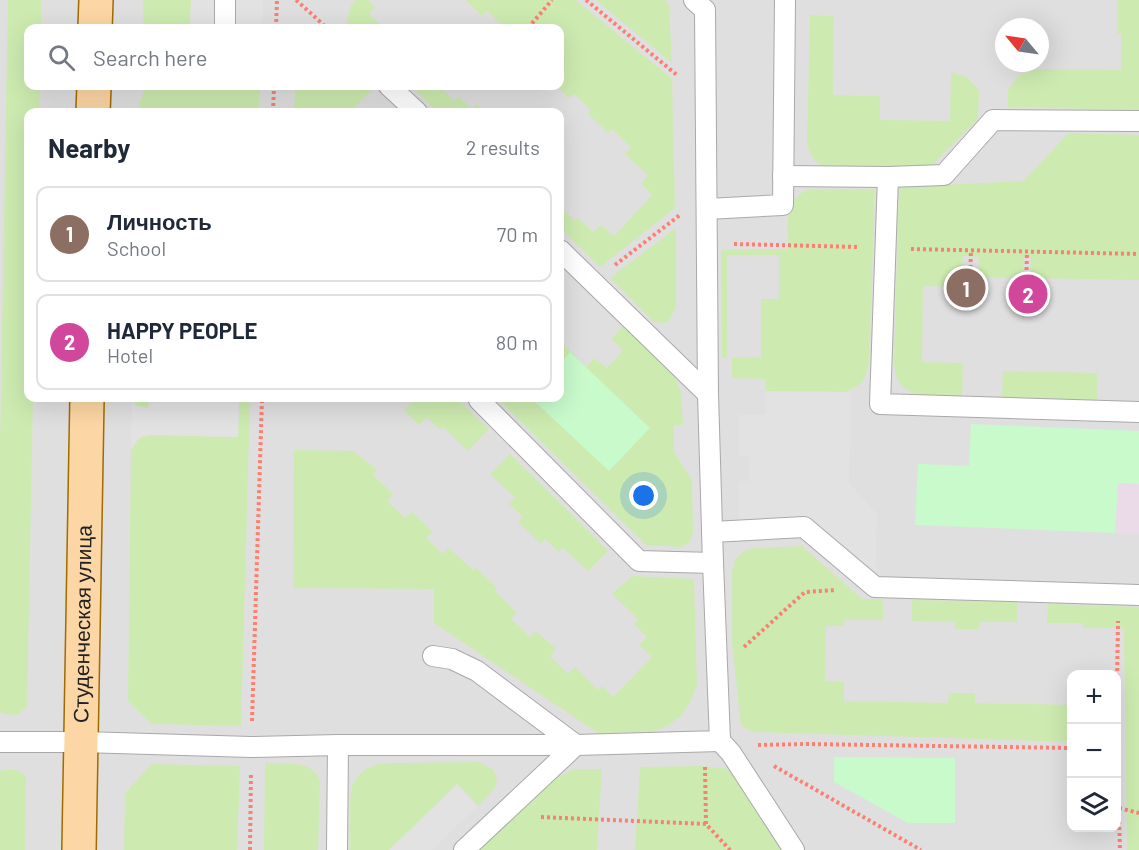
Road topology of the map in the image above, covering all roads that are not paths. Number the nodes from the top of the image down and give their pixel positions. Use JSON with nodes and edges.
{"nodes":[{"id":1,"x":96,"y":0,"type":"edge"},
{"id":2,"x":225,"y":0,"type":"edge"},
{"id":3,"x":694,"y":0,"type":"edge"},
{"id":4,"x":785,"y":0,"type":"edge"},
{"id":5,"x":95,"y":24,"type":"edge"},
{"id":6,"x":225,"y":24,"type":"edge"},
{"id":7,"x":94,"y":90,"type":"edge"},
{"id":8,"x":393,"y":90,"type":"edge"},
{"id":9,"x":93,"y":108,"type":"edge"},
{"id":10,"x":413,"y":108,"type":"edge"},
{"id":11,"x":1139,"y":121,"type":"edge"},
{"id":12,"x":783,"y":176,"type":"junction"},
{"id":13,"x":888,"y":177,"type":"junction"},
{"id":14,"x":707,"y":209,"type":"junction"},
{"id":15,"x":564,"y":254,"type":"edge"},
{"id":16,"x":708,"y":394,"type":"junction"},
{"id":17,"x":87,"y":402,"type":"edge"},
{"id":18,"x":481,"y":402,"type":"edge"},
{"id":19,"x":1139,"y":412,"type":"edge"},
{"id":20,"x":712,"y":532,"type":"junction"},
{"id":21,"x":713,"y":563,"type":"junction"},
{"id":22,"x":1139,"y":595,"type":"edge"},
{"id":23,"x":433,"y":656,"type":"dead end"},
{"id":24,"x":0,"y":742,"type":"edge"},
{"id":25,"x":82,"y":742,"type":"junction"},
{"id":26,"x":338,"y":745,"type":"junction"},
{"id":27,"x":576,"y":745,"type":"junction"},
{"id":28,"x":729,"y":746,"type":"junction"},
{"id":29,"x":79,"y":850,"type":"edge"},
{"id":30,"x":336,"y":850,"type":"edge"},
{"id":31,"x":464,"y":850,"type":"edge"},
{"id":32,"x":794,"y":850,"type":"edge"}],
"edges":[{"from":1,"to":5,"type":"main road"},
{"from":2,"to":6,"type":"lane"},
{"from":3,"to":14,"type":"lane"},
{"from":4,"to":12,"type":"lane"},
{"from":7,"to":9,"type":"main road"},
{"from":8,"to":10,"type":"lane"},
{"from":11,"to":13,"type":"lane"},
{"from":12,"to":13,"type":"lane"},
{"from":12,"to":14,"type":"lane"},
{"from":13,"to":19,"type":"lane"},
{"from":14,"to":16,"type":"lane"},
{"from":15,"to":16,"type":"lane"},
{"from":16,"to":20,"type":"lane"},
{"from":17,"to":25,"type":"main road","name":"Студенческая улица"},
{"from":18,"to":21,"type":"lane"},
{"from":20,"to":21,"type":"lane"},
{"from":20,"to":22,"type":"lane"},
{"from":21,"to":28,"type":"lane"},
{"from":23,"to":27,"type":"lane"},
{"from":24,"to":25,"type":"lane"},
{"from":25,"to":26,"type":"lane"},
{"from":25,"to":29,"type":"main road","name":"Студенческая улица"},
{"from":26,"to":27,"type":"lane"},
{"from":26,"to":30,"type":"lane"},
{"from":27,"to":28,"type":"lane"},
{"from":27,"to":31,"type":"lane"},
{"from":28,"to":32,"type":"lane"}]}
